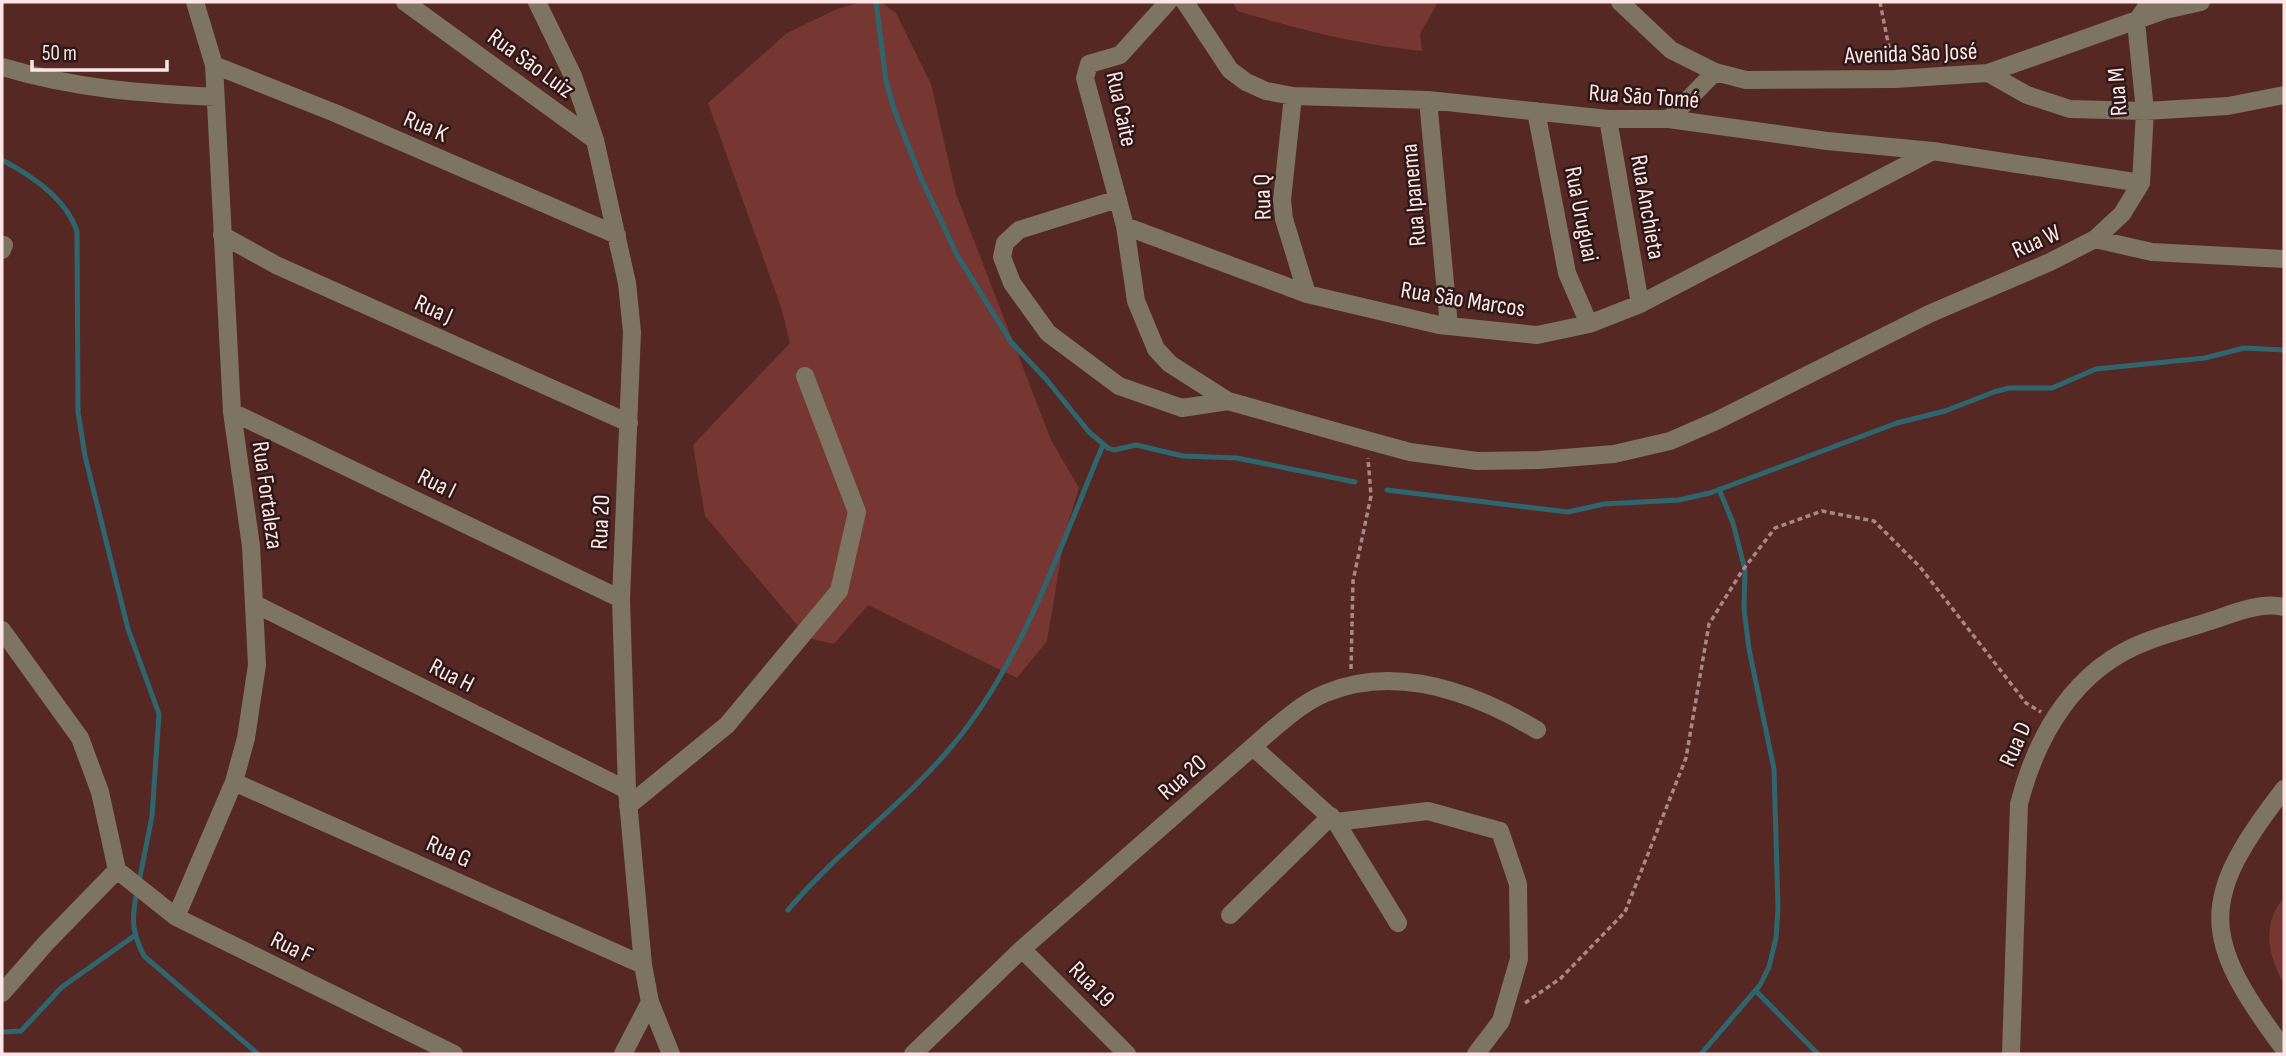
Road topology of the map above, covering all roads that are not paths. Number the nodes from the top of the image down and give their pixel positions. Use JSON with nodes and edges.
{"nodes":[{"id":1,"x":195,"y":2,"type":"edge"},
{"id":2,"x":405,"y":2,"type":"edge"},
{"id":3,"x":537,"y":2,"type":"edge"},
{"id":4,"x":1168,"y":2,"type":"edge"},
{"id":5,"x":1185,"y":2,"type":"edge"},
{"id":6,"x":1620,"y":2,"type":"edge"},
{"id":7,"x":2201,"y":2,"type":"edge"},
{"id":8,"x":2158,"y":4,"type":"edge"},
{"id":9,"x":2136,"y":22,"type":"junction"},
{"id":10,"x":214,"y":65,"type":"junction"},
{"id":11,"x":2,"y":67,"type":"edge"},
{"id":12,"x":1715,"y":72,"type":"junction"},
{"id":13,"x":1988,"y":73,"type":"junction"},
{"id":14,"x":2284,"y":95,"type":"edge"},
{"id":15,"x":1293,"y":96,"type":"junction"},
{"id":16,"x":215,"y":97,"type":"junction"},
{"id":17,"x":1428,"y":100,"type":"junction"},
{"id":18,"x":1536,"y":111,"type":"junction"},
{"id":19,"x":2145,"y":111,"type":"junction"},
{"id":20,"x":1608,"y":119,"type":"junction"},
{"id":21,"x":1669,"y":119,"type":"junction"},
{"id":22,"x":595,"y":140,"type":"junction"},
{"id":23,"x":1933,"y":151,"type":"junction"},
{"id":24,"x":2141,"y":183,"type":"junction"},
{"id":25,"x":1118,"y":199,"type":"junction"},
{"id":26,"x":1125,"y":226,"type":"junction"},
{"id":27,"x":222,"y":235,"type":"junction"},
{"id":28,"x":617,"y":235,"type":"junction"},
{"id":29,"x":2095,"y":239,"type":"junction"},
{"id":30,"x":2284,"y":259,"type":"edge"},
{"id":31,"x":1307,"y":294,"type":"junction"},
{"id":32,"x":1640,"y":304,"type":"junction"},
{"id":33,"x":1588,"y":324,"type":"junction"},
{"id":34,"x":1449,"y":326,"type":"junction"},
{"id":35,"x":805,"y":376,"type":"dead end"},
{"id":36,"x":1228,"y":401,"type":"junction"},
{"id":37,"x":232,"y":412,"type":"junction"},
{"id":38,"x":629,"y":423,"type":"junction"},
{"id":39,"x":621,"y":598,"type":"junction"},
{"id":40,"x":256,"y":604,"type":"junction"},
{"id":41,"x":2284,"y":607,"type":"edge"},
{"id":42,"x":2,"y":632,"type":"edge"},
{"id":43,"x":1537,"y":730,"type":"dead end"},
{"id":44,"x":1253,"y":747,"type":"junction"},
{"id":45,"x":234,"y":782,"type":"junction"},
{"id":46,"x":2284,"y":789,"type":"edge"},
{"id":47,"x":628,"y":798,"type":"junction"},
{"id":48,"x":1334,"y":819,"type":"junction"},
{"id":49,"x":117,"y":870,"type":"junction"},
{"id":50,"x":1230,"y":915,"type":"dead end"},
{"id":51,"x":176,"y":917,"type":"junction"},
{"id":52,"x":1398,"y":923,"type":"dead end"},
{"id":53,"x":1022,"y":949,"type":"junction"},
{"id":54,"x":643,"y":965,"type":"junction"},
{"id":55,"x":2,"y":993,"type":"edge"},
{"id":56,"x":650,"y":1002,"type":"junction"},
{"id":57,"x":2284,"y":1049,"type":"edge"},
{"id":58,"x":454,"y":1054,"type":"edge"},
{"id":59,"x":622,"y":1054,"type":"edge"},
{"id":60,"x":671,"y":1054,"type":"edge"},
{"id":61,"x":913,"y":1054,"type":"edge"},
{"id":62,"x":1128,"y":1054,"type":"edge"},
{"id":63,"x":1476,"y":1054,"type":"edge"},
{"id":64,"x":2011,"y":1054,"type":"edge"}],
"edges":[{"from":1,"to":10,"type":"street"},
{"from":2,"to":22,"type":"street","name":"Rua São Luiz"},
{"from":3,"to":22,"type":"street","name":"Rua 20"},
{"from":4,"to":25,"type":"street","name":"Rua Caite"},
{"from":5,"to":15,"type":"street","name":"Rua São Tomé"},
{"from":6,"to":12,"type":"street","name":"Avenida São José"},
{"from":7,"to":8,"type":"street"},
{"from":8,"to":9,"type":"street"},
{"from":9,"to":13,"type":"street"},
{"from":9,"to":19,"type":"street","name":"Rua M"},
{"from":10,"to":16,"type":"street","name":"Rua Fortaleza"},
{"from":10,"to":28,"type":"street","name":"Rua K"},
{"from":11,"to":16,"type":"street"},
{"from":12,"to":13,"type":"street","name":"Avenida São José"},
{"from":12,"to":21,"type":"street"},
{"from":13,"to":19,"type":"street","name":"Avenida São José"},
{"from":14,"to":19,"type":"street","name":"Avenida São José"},
{"from":15,"to":17,"type":"street","name":"Rua São Tomé"},
{"from":15,"to":31,"type":"street","name":"Rua Q"},
{"from":16,"to":27,"type":"street","name":"Rua Fortaleza"},
{"from":17,"to":18,"type":"street","name":"Rua São Tomé"},
{"from":17,"to":34,"type":"street","name":"Rua Ipanema"},
{"from":18,"to":20,"type":"street","name":"Rua São Tomé"},
{"from":18,"to":33,"type":"street","name":"Rua Uruguai"},
{"from":19,"to":24,"type":"street","name":"Rua M"},
{"from":20,"to":21,"type":"street","name":"Rua São Tomé"},
{"from":20,"to":32,"type":"street","name":"Rua Anchieta"},
{"from":21,"to":23,"type":"street","name":"Rua São Tomé"},
{"from":22,"to":28,"type":"street","name":"Rua 20"},
{"from":23,"to":24,"type":"street","name":"Rua São Tomé"},
{"from":23,"to":32,"type":"street","name":"Rua São Marcos"},
{"from":24,"to":29,"type":"street","name":"Rua W"},
{"from":25,"to":26,"type":"street","name":"Rua Caite"},
{"from":25,"to":36,"type":"street"},
{"from":26,"to":31,"type":"street","name":"Rua São Marcos"},
{"from":26,"to":36,"type":"street","name":"Rua Caite"},
{"from":27,"to":37,"type":"street","name":"Rua Fortaleza"},
{"from":27,"to":38,"type":"street","name":"Rua J"},
{"from":28,"to":38,"type":"street","name":"Rua 20"},
{"from":29,"to":30,"type":"street"},
{"from":29,"to":36,"type":"street","name":"Rua W"},
{"from":31,"to":34,"type":"street","name":"Rua São Marcos"},
{"from":32,"to":33,"type":"street","name":"Rua São Marcos"},
{"from":33,"to":34,"type":"street","name":"Rua São Marcos"},
{"from":35,"to":47,"type":"street"},
{"from":37,"to":39,"type":"street","name":"Rua I"},
{"from":37,"to":40,"type":"street","name":"Rua Fortaleza"},
{"from":38,"to":39,"type":"street","name":"Rua 20"},
{"from":39,"to":47,"type":"street","name":"Rua 20"},
{"from":40,"to":45,"type":"street","name":"Rua Fortaleza"},
{"from":40,"to":47,"type":"street","name":"Rua H"},
{"from":41,"to":64,"type":"street","name":"Rua D"},
{"from":42,"to":49,"type":"street"},
{"from":43,"to":44,"type":"street","name":"Rua 20"},
{"from":44,"to":48,"type":"street"},
{"from":44,"to":53,"type":"street","name":"Rua 20"},
{"from":45,"to":51,"type":"street","name":"Rua Fortaleza"},
{"from":45,"to":54,"type":"street","name":"Rua G"},
{"from":46,"to":57,"type":"street"},
{"from":47,"to":54,"type":"street","name":"Rua 20"},
{"from":48,"to":50,"type":"street"},
{"from":48,"to":52,"type":"street"},
{"from":48,"to":63,"type":"street"},
{"from":49,"to":51,"type":"street","name":"Rua F"},
{"from":49,"to":55,"type":"street"},
{"from":51,"to":58,"type":"street","name":"Rua F"},
{"from":53,"to":61,"type":"street","name":"Rua 20"},
{"from":53,"to":62,"type":"street","name":"Rua 19"},
{"from":54,"to":56,"type":"street","name":"Rua 20"},
{"from":56,"to":59,"type":"street"},
{"from":56,"to":60,"type":"street","name":"Rua 20"}]}
